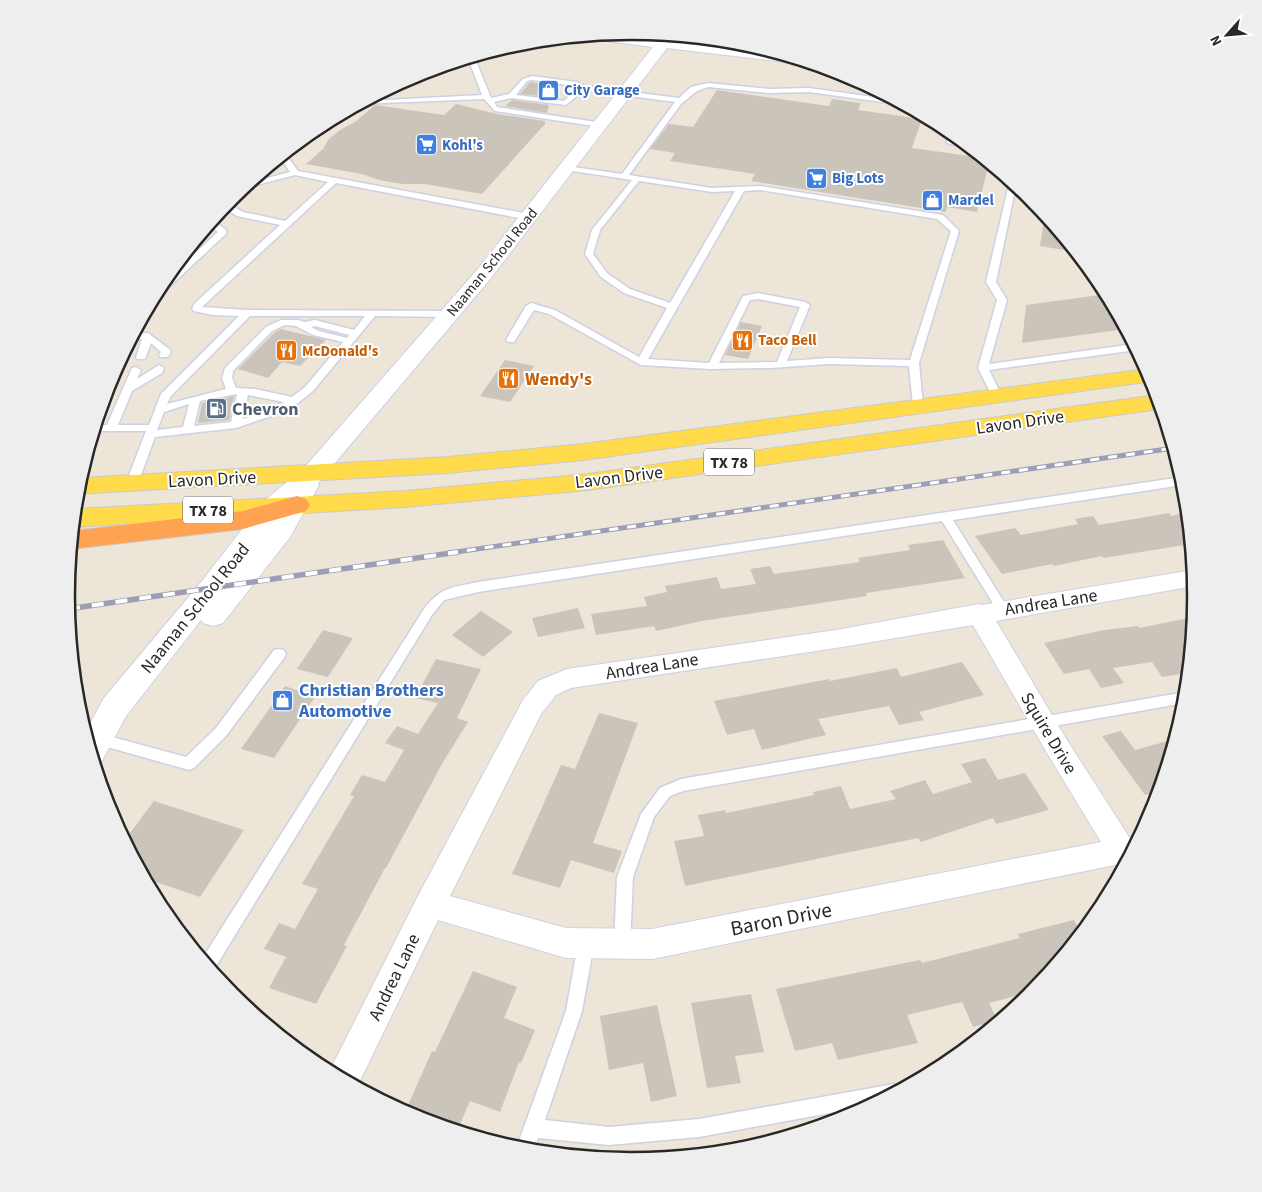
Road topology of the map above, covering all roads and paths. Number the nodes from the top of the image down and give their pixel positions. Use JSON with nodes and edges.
{"nodes":[{"id":1,"x":665,"y":41,"type":"edge"},
{"id":2,"x":473,"y":63,"type":"edge"},
{"id":3,"x":582,"y":88,"type":"junction"},
{"id":4,"x":624,"y":93,"type":"junction"},
{"id":5,"x":511,"y":96,"type":"junction"},
{"id":6,"x":487,"y":99,"type":"junction"},
{"id":7,"x":679,"y":100,"type":"junction"},
{"id":8,"x":883,"y":100,"type":"edge"},
{"id":9,"x":375,"y":103,"type":"edge"},
{"id":10,"x":600,"y":125,"type":"junction"},
{"id":11,"x":286,"y":161,"type":"edge"},
{"id":12,"x":566,"y":168,"type":"junction"},
{"id":13,"x":295,"y":173,"type":"junction"},
{"id":14,"x":624,"y":177,"type":"junction"},
{"id":15,"x":637,"y":179,"type":"junction"},
{"id":16,"x":335,"y":180,"type":"junction"},
{"id":17,"x":259,"y":183,"type":"edge"},
{"id":18,"x":741,"y":189,"type":"junction"},
{"id":19,"x":1010,"y":190,"type":"edge"},
{"id":20,"x":232,"y":209,"type":"edge"},
{"id":21,"x":529,"y":217,"type":"junction"},
{"id":22,"x":287,"y":224,"type":"junction"},
{"id":23,"x":216,"y":226,"type":"edge"},
{"id":24,"x":180,"y":272,"type":"edge"},
{"id":25,"x":672,"y":307,"type":"junction"},
{"id":26,"x":246,"y":313,"type":"junction"},
{"id":27,"x":372,"y":314,"type":"junction"},
{"id":28,"x":450,"y":314,"type":"junction"},
{"id":29,"x":304,"y":325,"type":"junction"},
{"id":30,"x":356,"y":333,"type":"junction"},
{"id":31,"x":148,"y":336,"type":"junction"},
{"id":32,"x":139,"y":337,"type":"edge"},
{"id":33,"x":511,"y":340,"type":"dead end"},
{"id":34,"x":349,"y":341,"type":"junction"},
{"id":35,"x":1129,"y":348,"type":"edge"},
{"id":36,"x":140,"y":356,"type":"dead end"},
{"id":37,"x":164,"y":356,"type":"dead end"},
{"id":38,"x":641,"y":362,"type":"junction"},
{"id":39,"x":781,"y":364,"type":"junction"},
{"id":40,"x":914,"y":364,"type":"junction"},
{"id":41,"x":712,"y":366,"type":"junction"},
{"id":42,"x":159,"y":368,"type":"dead end"},
{"id":43,"x":983,"y":368,"type":"junction"},
{"id":44,"x":136,"y":370,"type":"dead end"},
{"id":45,"x":1142,"y":376,"type":"edge"},
{"id":46,"x":127,"y":390,"type":"junction"},
{"id":47,"x":238,"y":391,"type":"junction"},
{"id":48,"x":997,"y":396,"type":"junction"},
{"id":49,"x":195,"y":399,"type":"junction"},
{"id":50,"x":294,"y":400,"type":"junction"},
{"id":51,"x":1152,"y":403,"type":"edge"},
{"id":52,"x":918,"y":406,"type":"junction"},
{"id":53,"x":160,"y":410,"type":"junction"},
{"id":54,"x":236,"y":425,"type":"junction"},
{"id":55,"x":102,"y":428,"type":"edge"},
{"id":56,"x":111,"y":428,"type":"junction"},
{"id":57,"x":188,"y":430,"type":"junction"},
{"id":58,"x":152,"y":431,"type":"junction"},
{"id":59,"x":936,"y":434,"type":"junction"},
{"id":60,"x":313,"y":474,"type":"junction"},
{"id":61,"x":1175,"y":482,"type":"edge"},
{"id":62,"x":132,"y":483,"type":"junction"},
{"id":63,"x":87,"y":485,"type":"edge"},
{"id":64,"x":279,"y":508,"type":"junction"},
{"id":65,"x":945,"y":517,"type":"junction"},
{"id":66,"x":81,"y":518,"type":"edge"},
{"id":67,"x":78,"y":539,"type":"edge"},
{"id":68,"x":1187,"y":579,"type":"edge"},
{"id":69,"x":991,"y":612,"type":"junction"},
{"id":70,"x":279,"y":654,"type":"dead end"},
{"id":71,"x":1177,"y":699,"type":"edge"},
{"id":72,"x":1042,"y":721,"type":"junction"},
{"id":73,"x":96,"y":748,"type":"edge"},
{"id":74,"x":96,"y":749,"type":"edge"},
{"id":75,"x":1127,"y":848,"type":"edge"},
{"id":76,"x":1125,"y":850,"type":"edge"},
{"id":77,"x":430,"y":904,"type":"junction"},
{"id":78,"x":586,"y":944,"type":"junction"},
{"id":79,"x":622,"y":944,"type":"junction"},
{"id":80,"x":210,"y":960,"type":"edge"},
{"id":81,"x":346,"y":1073,"type":"edge"},
{"id":82,"x":848,"y":1108,"type":"edge"},
{"id":83,"x":533,"y":1128,"type":"junction"},
{"id":84,"x":528,"y":1142,"type":"edge"}],
"edges":[{"from":1,"to":4,"type":"main road","name":"Naaman School Road"},
{"from":2,"to":6,"type":"lane"},
{"from":3,"to":4,"type":"lane"},
{"from":3,"to":5,"type":"lane"},
{"from":3,"to":5,"type":"lane"},
{"from":4,"to":7,"type":"lane"},
{"from":4,"to":10,"type":"main road","name":"Naaman School Road"},
{"from":5,"to":6,"type":"lane"},
{"from":6,"to":9,"type":"lane"},
{"from":6,"to":10,"type":"lane"},
{"from":7,"to":8,"type":"lane"},
{"from":7,"to":14,"type":"lane"},
{"from":10,"to":12,"type":"main road","name":"Naaman School Road"},
{"from":11,"to":13,"type":"lane"},
{"from":12,"to":14,"type":"lane"},
{"from":12,"to":21,"type":"main road","name":"Naaman School Road"},
{"from":13,"to":16,"type":"lane"},
{"from":13,"to":17,"type":"lane"},
{"from":14,"to":15,"type":"lane"},
{"from":15,"to":18,"type":"lane"},
{"from":15,"to":25,"type":"lane"},
{"from":16,"to":21,"type":"lane"},
{"from":16,"to":22,"type":"lane"},
{"from":18,"to":25,"type":"lane"},
{"from":18,"to":40,"type":"lane"},
{"from":19,"to":43,"type":"lane"},
{"from":20,"to":22,"type":"lane"},
{"from":21,"to":28,"type":"main road","name":"Naaman School Road"},
{"from":22,"to":26,"type":"lane"},
{"from":23,"to":24,"type":"lane"},
{"from":25,"to":38,"type":"lane"},
{"from":26,"to":27,"type":"lane"},
{"from":26,"to":53,"type":"lane"},
{"from":27,"to":28,"type":"lane"},
{"from":27,"to":30,"type":"lane"},
{"from":28,"to":60,"type":"main road","name":"Naaman School Road"},
{"from":29,"to":30,"type":"lane"},
{"from":29,"to":34,"type":"lane"},
{"from":29,"to":47,"type":"lane"},
{"from":30,"to":34,"type":"lane"},
{"from":31,"to":32,"type":"lane"},
{"from":31,"to":36,"type":"lane"},
{"from":31,"to":37,"type":"lane"},
{"from":33,"to":38,"type":"lane"},
{"from":34,"to":50,"type":"lane"},
{"from":35,"to":43,"type":"lane"},
{"from":38,"to":41,"type":"lane"},
{"from":39,"to":40,"type":"lane"},
{"from":39,"to":41,"type":"lane"},
{"from":39,"to":41,"type":"lane"},
{"from":40,"to":52,"type":"lane"},
{"from":42,"to":46,"type":"lane"},
{"from":43,"to":48,"type":"lane"},
{"from":44,"to":46,"type":"lane"},
{"from":45,"to":48,"type":"main road","name":"Lavon Drive","number":"TX 78"},
{"from":46,"to":56,"type":"lane"},
{"from":47,"to":49,"type":"lane"},
{"from":47,"to":50,"type":"lane"},
{"from":47,"to":54,"type":"lane"},
{"from":48,"to":52,"type":"main road","name":"Lavon Drive","number":"TX 78"},
{"from":49,"to":53,"type":"lane"},
{"from":49,"to":57,"type":"lane"},
{"from":50,"to":54,"type":"lane"},
{"from":51,"to":59,"type":"main road","name":"Lavon Drive","number":"TX 78"},
{"from":52,"to":59,"type":"main road"},
{"from":52,"to":60,"type":"main road","name":"Lavon Drive","number":"TX 78"},
{"from":53,"to":58,"type":"lane"},
{"from":54,"to":57,"type":"lane"},
{"from":55,"to":56,"type":"lane"},
{"from":56,"to":58,"type":"lane"},
{"from":57,"to":58,"type":"lane"},
{"from":58,"to":62,"type":"lane"},
{"from":59,"to":64,"type":"main road","name":"Lavon Drive","number":"TX 78"},
{"from":60,"to":62,"type":"main road","name":"Lavon Drive","number":"TX 78"},
{"from":60,"to":64,"type":"main road","name":"Naaman School Road"},
{"from":61,"to":65,"type":"lane"},
{"from":62,"to":63,"type":"main road","name":"Lavon Drive","number":"TX 78"},
{"from":64,"to":66,"type":"main road","name":"Lavon Drive","number":"TX 78"},
{"from":64,"to":67,"type":"highway"},
{"from":64,"to":73,"type":"main road","name":"Naaman School Road"},
{"from":65,"to":69,"type":"lane"},
{"from":65,"to":80,"type":"lane"},
{"from":68,"to":69,"type":"street","name":"Andrea Lane"},
{"from":69,"to":72,"type":"street","name":"Squire Drive"},
{"from":69,"to":77,"type":"street","name":"Andrea Lane"},
{"from":70,"to":74,"type":"lane"},
{"from":71,"to":72,"type":"lane"},
{"from":72,"to":75,"type":"street","name":"Squire Drive"},
{"from":72,"to":79,"type":"lane"},
{"from":76,"to":79,"type":"street","name":"Baron Drive"},
{"from":77,"to":78,"type":"street","name":"Baron Drive"},
{"from":77,"to":81,"type":"street","name":"Andrea Lane"},
{"from":78,"to":79,"type":"street","name":"Baron Drive"},
{"from":78,"to":83,"type":"lane"},
{"from":82,"to":83,"type":"lane"},
{"from":83,"to":84,"type":"lane"}]}
